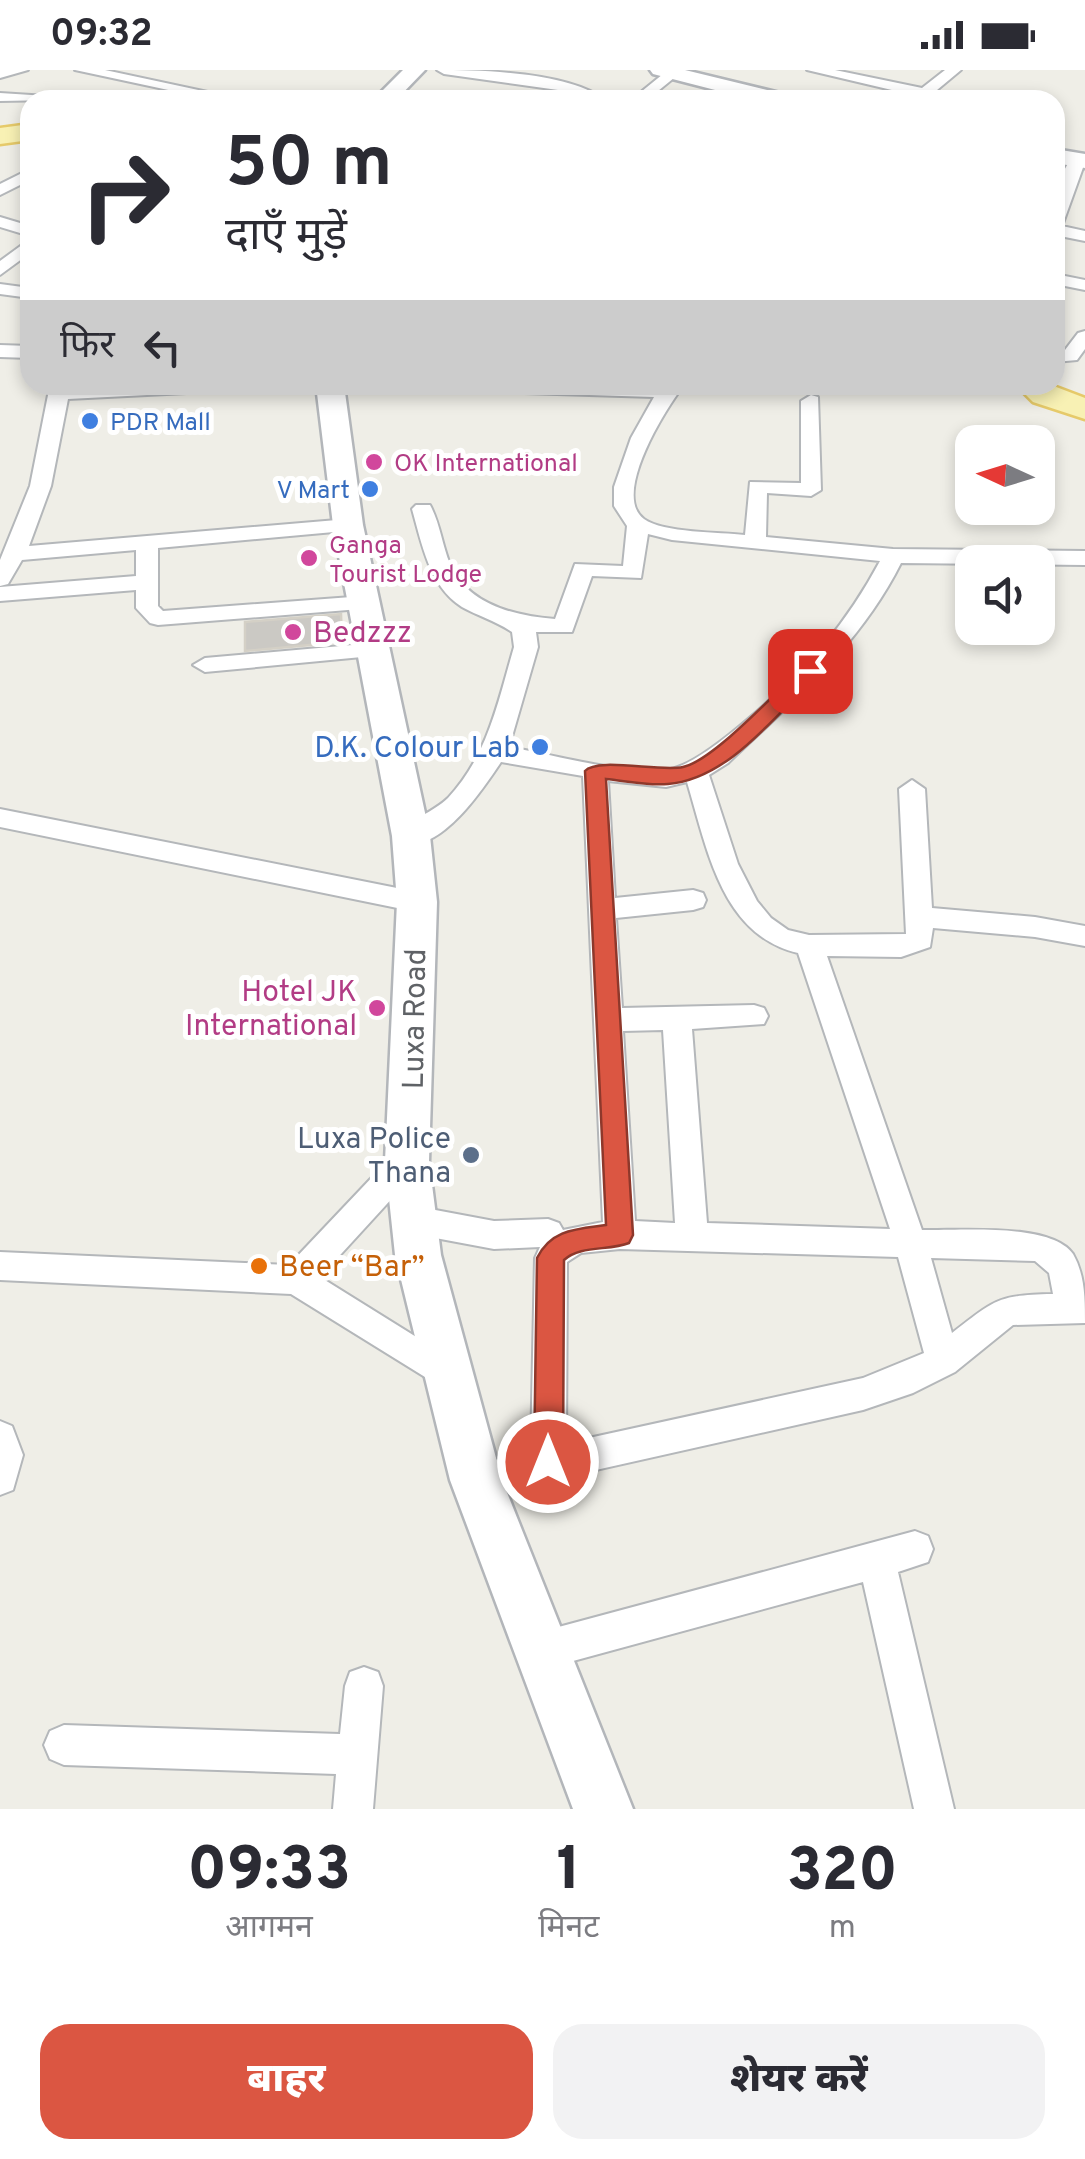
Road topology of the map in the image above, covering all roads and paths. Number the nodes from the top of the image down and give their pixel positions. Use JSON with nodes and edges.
{"nodes":[{"id":1,"x":20,"y":70,"type":"edge"},
{"id":2,"x":82,"y":70,"type":"edge"},
{"id":3,"x":415,"y":70,"type":"edge"},
{"id":4,"x":444,"y":70,"type":"edge"},
{"id":5,"x":814,"y":70,"type":"edge"},
{"id":6,"x":954,"y":70,"type":"edge"},
{"id":7,"x":666,"y":72,"type":"edge"},
{"id":8,"x":0,"y":74,"type":"edge"},
{"id":9,"x":519,"y":81,"type":"junction"},
{"id":10,"x":69,"y":85,"type":"dead end"},
{"id":11,"x":216,"y":90,"type":"edge"},
{"id":12,"x":399,"y":90,"type":"edge"},
{"id":13,"x":509,"y":90,"type":"edge"},
{"id":14,"x":576,"y":90,"type":"edge"},
{"id":15,"x":648,"y":90,"type":"edge"},
{"id":16,"x":736,"y":90,"type":"edge"},
{"id":17,"x":896,"y":90,"type":"edge"},
{"id":18,"x":929,"y":90,"type":"edge"},
{"id":19,"x":1073,"y":159,"type":"edge"},
{"id":20,"x":1065,"y":189,"type":"edge"},
{"id":21,"x":20,"y":253,"type":"edge"},
{"id":22,"x":0,"y":270,"type":"edge"},
{"id":23,"x":1085,"y":337,"type":"edge"},
{"id":24,"x":1065,"y":356,"type":"edge"},
{"id":25,"x":59,"y":395,"type":"edge"},
{"id":26,"x":318,"y":395,"type":"edge"},
{"id":27,"x":331,"y":395,"type":"edge"},
{"id":28,"x":667,"y":395,"type":"edge"},
{"id":29,"x":1044,"y":395,"type":"edge"},
{"id":30,"x":811,"y":401,"type":"dead end"},
{"id":31,"x":1085,"y":409,"type":"edge"},
{"id":32,"x":423,"y":509,"type":"dead end"},
{"id":33,"x":638,"y":525,"type":"junction"},
{"id":34,"x":337,"y":526,"type":"junction"},
{"id":35,"x":147,"y":542,"type":"junction"},
{"id":36,"x":754,"y":542,"type":"junction"},
{"id":37,"x":16,"y":554,"type":"junction"},
{"id":38,"x":893,"y":556,"type":"junction"},
{"id":39,"x":1085,"y":558,"type":"edge"},
{"id":40,"x":0,"y":579,"type":"edge"},
{"id":41,"x":147,"y":582,"type":"junction"},
{"id":42,"x":0,"y":594,"type":"edge"},
{"id":43,"x":359,"y":603,"type":"junction"},
{"id":44,"x":516,"y":623,"type":"junction"},
{"id":45,"x":368,"y":651,"type":"junction"},
{"id":46,"x":205,"y":666,"type":"dead end"},
{"id":47,"x":495,"y":753,"type":"junction"},
{"id":48,"x":595,"y":771,"type":"junction"},
{"id":49,"x":696,"y":772,"type":"junction"},
{"id":50,"x":912,"y":788,"type":"dead end"},
{"id":51,"x":0,"y":818,"type":"edge"},
{"id":52,"x":411,"y":836,"type":"junction"},
{"id":53,"x":693,"y":900,"type":"dead end"},
{"id":54,"x":409,"y":901,"type":"junction"},
{"id":55,"x":602,"y":909,"type":"junction"},
{"id":56,"x":921,"y":917,"type":"junction"},
{"id":57,"x":1085,"y":936,"type":"edge"},
{"id":58,"x":809,"y":945,"type":"junction"},
{"id":59,"x":754,"y":1016,"type":"dead end"},
{"id":60,"x":677,"y":1018,"type":"junction"},
{"id":61,"x":608,"y":1020,"type":"junction"},
{"id":62,"x":406,"y":1161,"type":"junction"},
{"id":63,"x":414,"y":1220,"type":"junction"},
{"id":64,"x":548,"y":1233,"type":"dead end"},
{"id":65,"x":692,"y":1234,"type":"junction"},
{"id":66,"x":620,"y":1235,"type":"junction"},
{"id":67,"x":910,"y":1242,"type":"junction"},
{"id":68,"x":0,"y":1266,"type":"edge"},
{"id":69,"x":296,"y":1280,"type":"junction"},
{"id":70,"x":1078,"y":1308,"type":"edge"},
{"id":71,"x":943,"y":1361,"type":"junction"},
{"id":72,"x":446,"y":1374,"type":"junction"},
{"id":73,"x":0,"y":1438,"type":"edge"},
{"id":74,"x":548,"y":1462,"type":"junction"},
{"id":75,"x":0,"y":1478,"type":"edge"},
{"id":76,"x":476,"y":1480,"type":"junction"},
{"id":77,"x":914,"y":1549,"type":"dead end"},
{"id":78,"x":876,"y":1559,"type":"junction"},
{"id":79,"x":540,"y":1651,"type":"junction"},
{"id":80,"x":364,"y":1686,"type":"dead end"},
{"id":81,"x":64,"y":1745,"type":"dead end"},
{"id":82,"x":358,"y":1754,"type":"junction"},
{"id":83,"x":353,"y":1809,"type":"edge"},
{"id":84,"x":603,"y":1809,"type":"edge"},
{"id":85,"x":934,"y":1809,"type":"edge"}],
"edges":[{"from":1,"to":8,"type":"street"},
{"from":2,"to":10,"type":"street"},
{"from":2,"to":11,"type":"street"},
{"from":3,"to":12,"type":"street"},
{"from":4,"to":9,"type":"street"},
{"from":5,"to":17,"type":"street"},
{"from":6,"to":18,"type":"street"},
{"from":7,"to":15,"type":"street"},
{"from":7,"to":16,"type":"street"},
{"from":9,"to":13,"type":"street"},
{"from":9,"to":14,"type":"street"},
{"from":19,"to":20,"type":"street"},
{"from":21,"to":22,"type":"street"},
{"from":23,"to":24,"type":"street"},
{"from":25,"to":37,"type":"street"},
{"from":26,"to":34,"type":"street"},
{"from":27,"to":43,"type":"street"},
{"from":28,"to":33,"type":"street"},
{"from":29,"to":31,"type":"main road"},
{"from":30,"to":36,"type":"street"},
{"from":32,"to":44,"type":"street"},
{"from":33,"to":36,"type":"street"},
{"from":33,"to":44,"type":"street"},
{"from":34,"to":35,"type":"street"},
{"from":34,"to":43,"type":"street"},
{"from":35,"to":37,"type":"street"},
{"from":35,"to":41,"type":"street"},
{"from":36,"to":38,"type":"street"},
{"from":37,"to":40,"type":"street"},
{"from":38,"to":39,"type":"street"},
{"from":38,"to":49,"type":"street"},
{"from":41,"to":42,"type":"street"},
{"from":41,"to":43,"type":"street"},
{"from":43,"to":45,"type":"street"},
{"from":44,"to":47,"type":"street"},
{"from":45,"to":46,"type":"street"},
{"from":45,"to":52,"type":"street"},
{"from":45,"to":54,"type":"street"},
{"from":47,"to":48,"type":"street"},
{"from":47,"to":52,"type":"street"},
{"from":48,"to":49,"type":"street"},
{"from":48,"to":55,"type":"street"},
{"from":49,"to":58,"type":"street"},
{"from":50,"to":56,"type":"street"},
{"from":51,"to":54,"type":"street"},
{"from":52,"to":54,"type":"street"},
{"from":53,"to":55,"type":"street"},
{"from":54,"to":62,"type":"street"},
{"from":55,"to":61,"type":"street"},
{"from":56,"to":57,"type":"street"},
{"from":56,"to":58,"type":"street"},
{"from":58,"to":67,"type":"street"},
{"from":59,"to":60,"type":"street"},
{"from":60,"to":61,"type":"street"},
{"from":60,"to":65,"type":"street"},
{"from":61,"to":66,"type":"street"},
{"from":62,"to":63,"type":"street"},
{"from":62,"to":69,"type":"street"},
{"from":63,"to":64,"type":"street"},
{"from":63,"to":72,"type":"street"},
{"from":65,"to":66,"type":"street"},
{"from":65,"to":67,"type":"street"},
{"from":66,"to":74,"type":"street"},
{"from":67,"to":70,"type":"street"},
{"from":67,"to":71,"type":"street"},
{"from":68,"to":69,"type":"street"},
{"from":69,"to":72,"type":"street"},
{"from":70,"to":71,"type":"street"},
{"from":71,"to":74,"type":"street"},
{"from":72,"to":76,"type":"street"},
{"from":73,"to":75,"type":"street"},
{"from":74,"to":76,"type":"street"},
{"from":76,"to":79,"type":"street"},
{"from":77,"to":78,"type":"street"},
{"from":78,"to":79,"type":"street"},
{"from":78,"to":85,"type":"street"},
{"from":79,"to":84,"type":"street"},
{"from":80,"to":82,"type":"street"},
{"from":81,"to":82,"type":"street"},
{"from":82,"to":83,"type":"street"}]}
